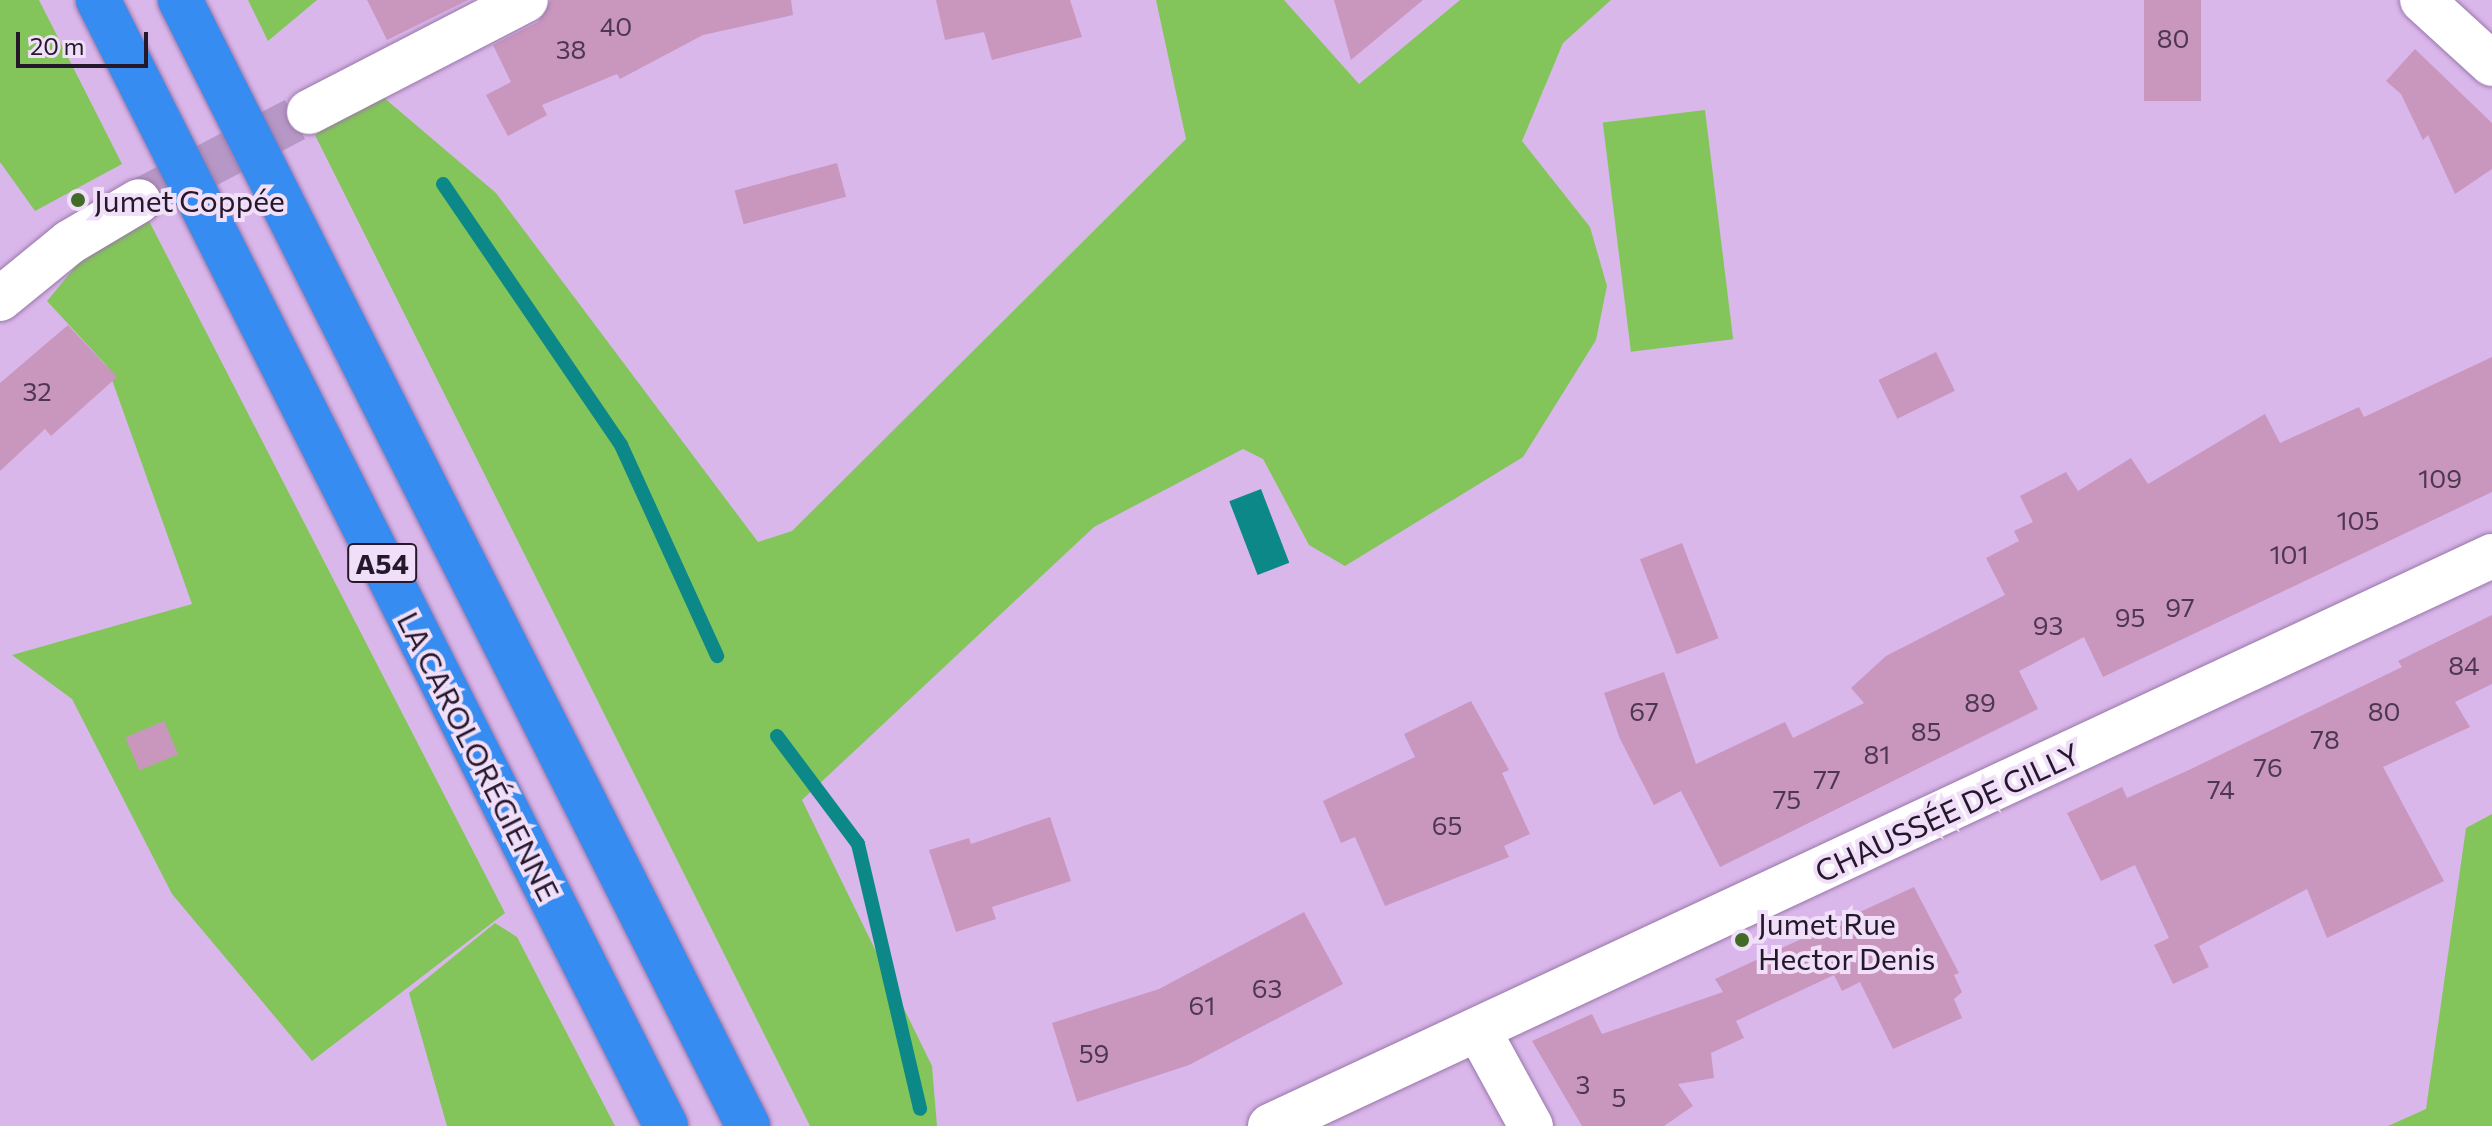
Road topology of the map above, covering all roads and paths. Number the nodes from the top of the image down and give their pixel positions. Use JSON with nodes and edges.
{"nodes":[{"id":1,"x":98,"y":0,"type":"edge"},
{"id":2,"x":180,"y":0,"type":"edge"},
{"id":3,"x":526,"y":0,"type":"edge"},
{"id":4,"x":2422,"y":0,"type":"edge"},
{"id":5,"x":2492,"y":64,"type":"edge"},
{"id":6,"x":309,"y":112,"type":"tunnel mouth"},
{"id":7,"x":139,"y":201,"type":"tunnel mouth"},
{"id":8,"x":0,"y":299,"type":"edge"},
{"id":9,"x":2492,"y":556,"type":"edge"},
{"id":10,"x":1480,"y":1033,"type":"junction"},
{"id":11,"x":666,"y":1126,"type":"edge"},
{"id":12,"x":748,"y":1126,"type":"edge"},
{"id":13,"x":1270,"y":1126,"type":"edge"},
{"id":14,"x":1531,"y":1126,"type":"edge"}],
"edges":[{"from":1,"to":11,"type":"highway","name":"LA CAROLORÉGIENNE","number":"A54"},
{"from":2,"to":12,"type":"highway","number":"A54"},
{"from":3,"to":6,"type":"street"},
{"from":4,"to":5,"type":"street"},
{"from":7,"to":8,"type":"street"},
{"from":9,"to":10,"type":"street","name":"CHAUSSÉE DE GILLY"},
{"from":10,"to":13,"type":"street","name":"CHAUSSÉE DE GILLY"},
{"from":10,"to":14,"type":"street"}]}
